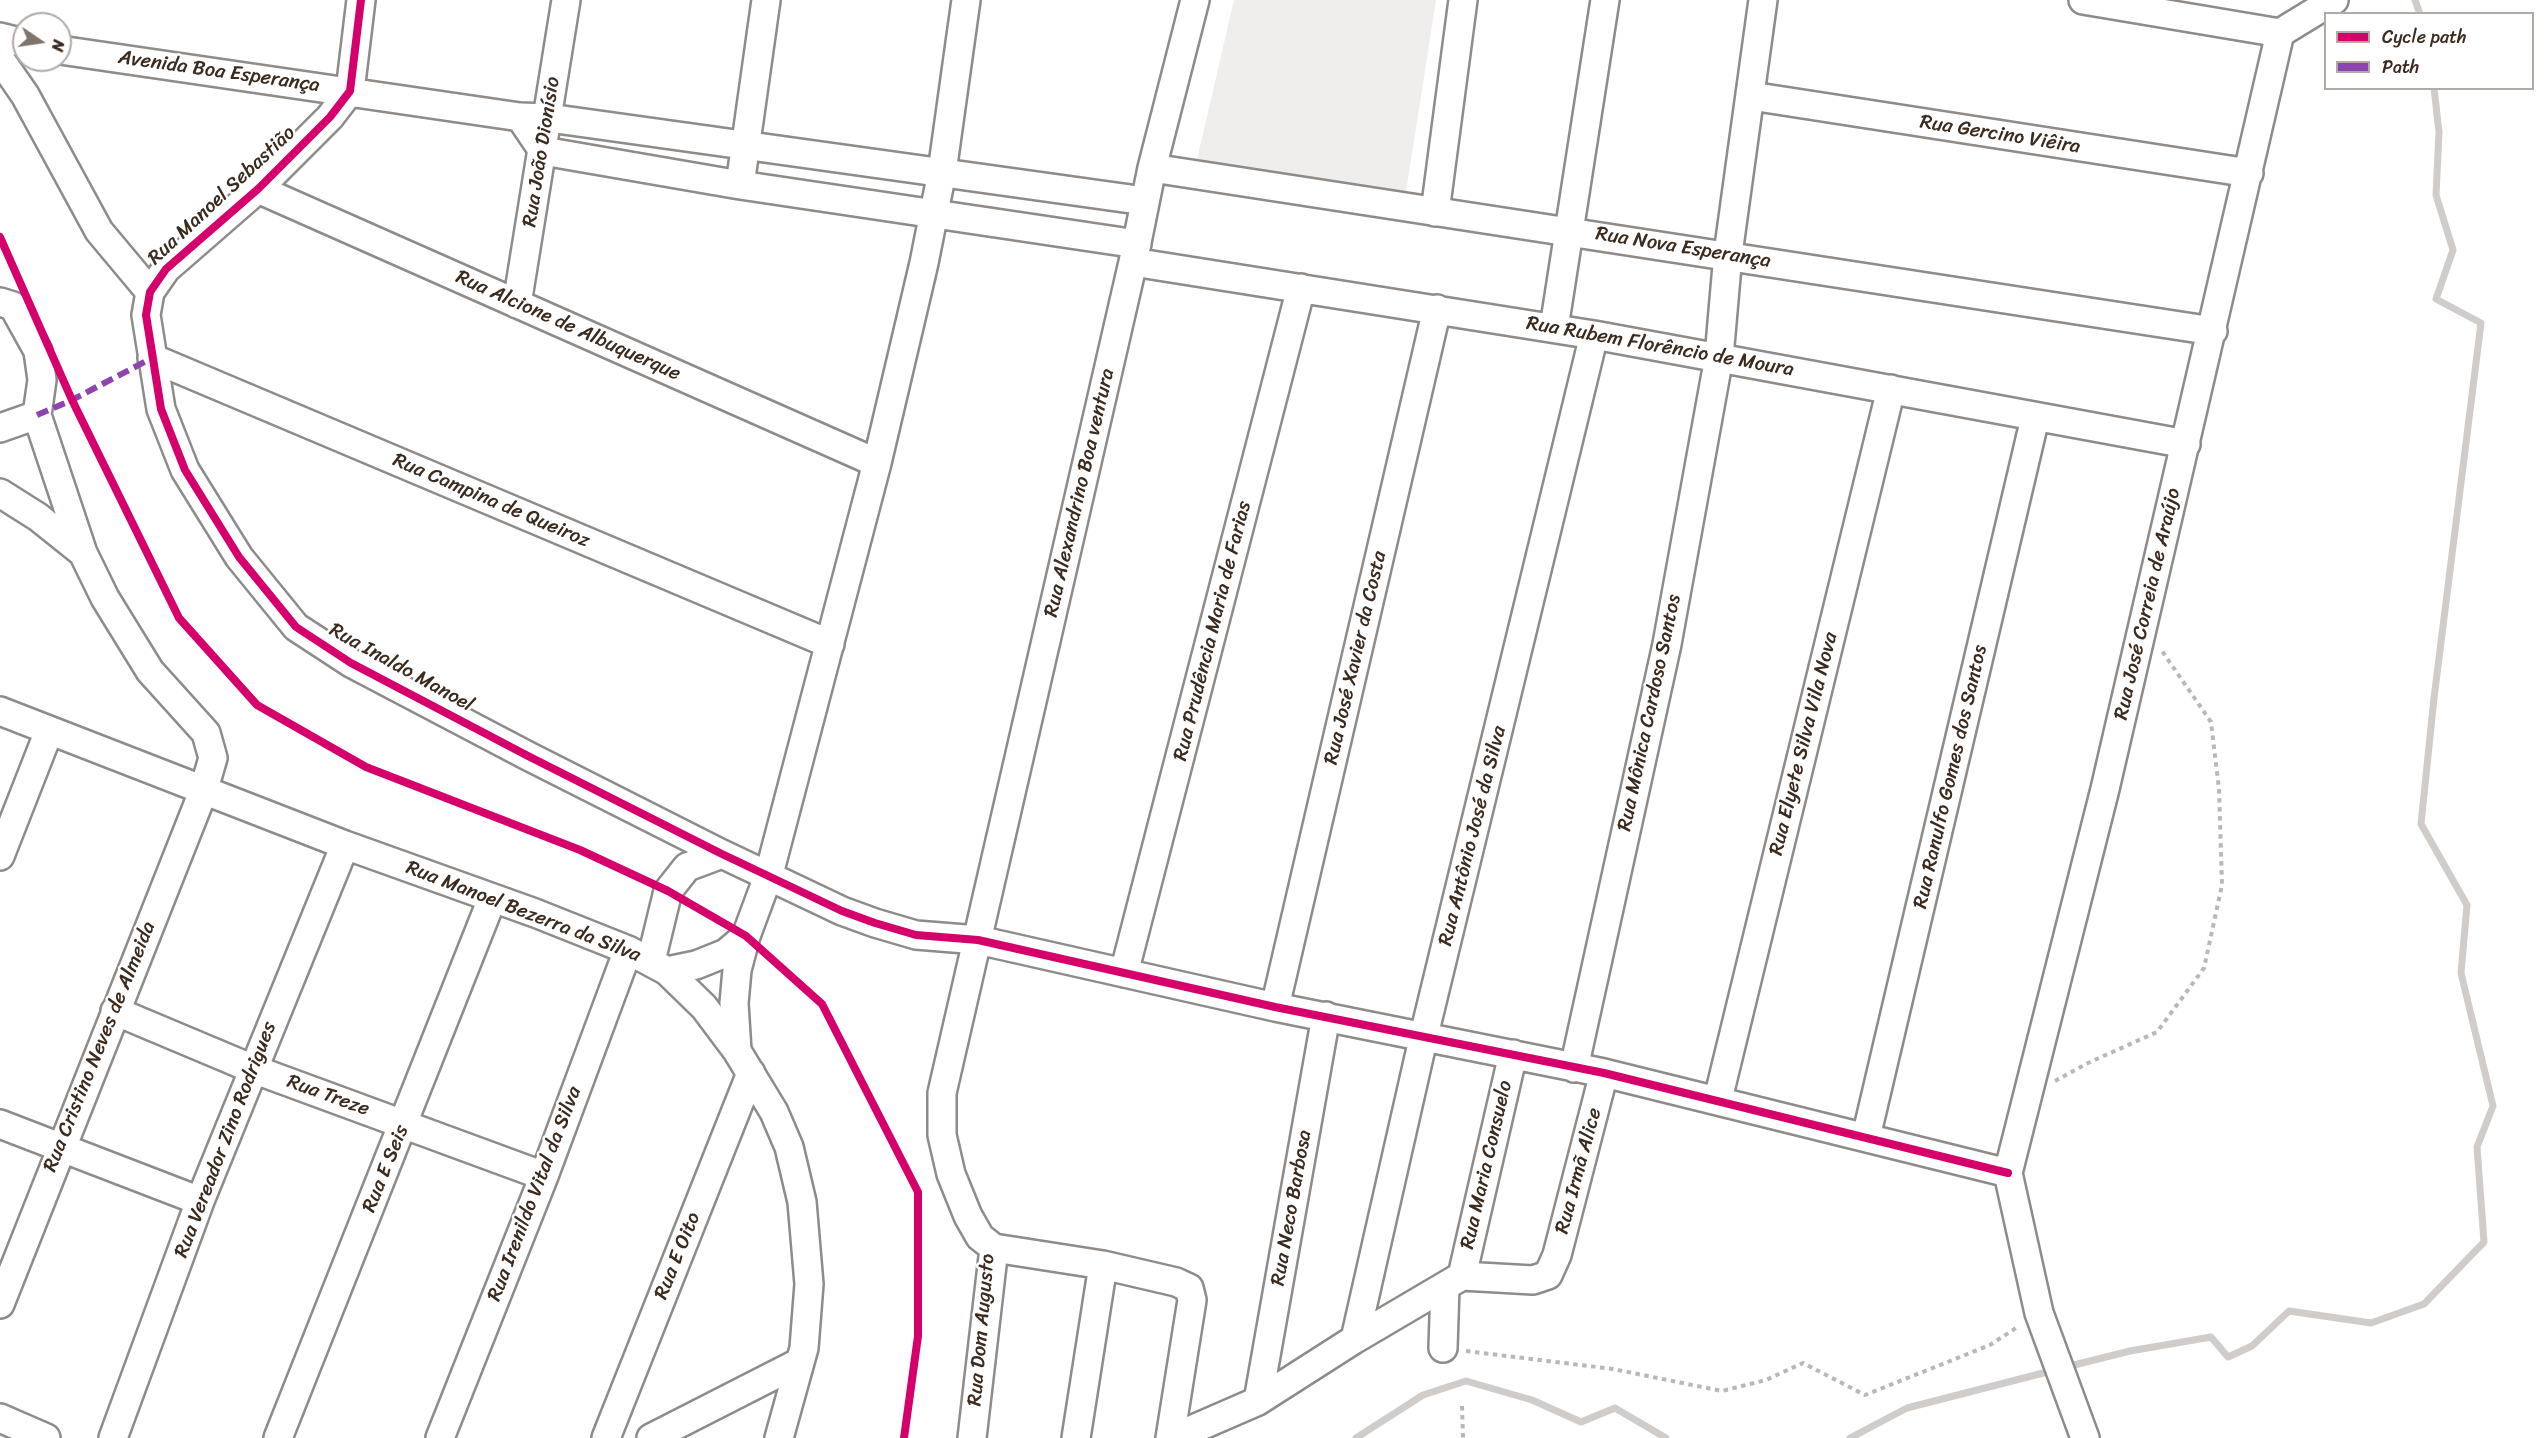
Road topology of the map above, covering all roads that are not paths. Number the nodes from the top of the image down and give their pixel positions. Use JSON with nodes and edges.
{"nodes":[{"id":1,"x":361,"y":0,"type":"edge"},
{"id":2,"x":566,"y":0,"type":"edge"},
{"id":3,"x":766,"y":0,"type":"edge"},
{"id":4,"x":966,"y":0,"type":"edge"},
{"id":5,"x":1195,"y":0,"type":"edge"},
{"id":6,"x":1463,"y":0,"type":"edge"},
{"id":7,"x":1605,"y":0,"type":"edge"},
{"id":8,"x":1763,"y":0,"type":"edge"},
{"id":9,"x":2084,"y":0,"type":"edge"},
{"id":10,"x":2334,"y":0,"type":"edge"},
{"id":11,"x":2280,"y":33,"type":"junction"},
{"id":12,"x":72,"y":52,"type":"edge"},
{"id":13,"x":0,"y":59,"type":"edge"},
{"id":14,"x":350,"y":91,"type":"junction"},
{"id":15,"x":1751,"y":96,"type":"junction"},
{"id":16,"x":520,"y":117,"type":"junction"},
{"id":17,"x":549,"y":118,"type":"junction"},
{"id":18,"x":746,"y":147,"type":"junction"},
{"id":19,"x":543,"y":151,"type":"junction"},
{"id":20,"x":1152,"y":168,"type":"junction"},
{"id":21,"x":942,"y":172,"type":"junction"},
{"id":22,"x":2249,"y":173,"type":"junction"},
{"id":23,"x":740,"y":185,"type":"junction"},
{"id":24,"x":258,"y":189,"type":"junction"},
{"id":25,"x":1145,"y":201,"type":"junction"},
{"id":26,"x":1435,"y":212,"type":"junction"},
{"id":27,"x":933,"y":215,"type":"junction"},
{"id":28,"x":1568,"y":230,"type":"junction"},
{"id":29,"x":1135,"y":253,"type":"junction"},
{"id":30,"x":1728,"y":254,"type":"junction"},
{"id":31,"x":1301,"y":288,"type":"junction"},
{"id":32,"x":150,"y":292,"type":"junction"},
{"id":33,"x":0,"y":302,"type":"edge"},
{"id":34,"x":517,"y":304,"type":"junction"},
{"id":35,"x":1437,"y":309,"type":"junction"},
{"id":36,"x":1554,"y":328,"type":"junction"},
{"id":37,"x":2213,"y":331,"type":"junction"},
{"id":38,"x":1594,"y":334,"type":"junction"},
{"id":39,"x":1719,"y":357,"type":"junction"},
{"id":40,"x":152,"y":358,"type":"junction"},
{"id":41,"x":1891,"y":389,"type":"junction"},
{"id":42,"x":38,"y":414,"type":"junction"},
{"id":43,"x":2035,"y":418,"type":"junction"},
{"id":44,"x":0,"y":428,"type":"edge"},
{"id":45,"x":2186,"y":444,"type":"junction"},
{"id":46,"x":877,"y":463,"type":"junction"},
{"id":47,"x":0,"y":493,"type":"edge"},
{"id":48,"x":83,"y":553,"type":"junction"},
{"id":49,"x":830,"y":644,"type":"junction"},
{"id":50,"x":0,"y":711,"type":"edge"},
{"id":51,"x":49,"y":731,"type":"junction"},
{"id":52,"x":203,"y":792,"type":"junction"},
{"id":53,"x":345,"y":845,"type":"junction"},
{"id":54,"x":722,"y":854,"type":"junction"},
{"id":55,"x":0,"y":856,"type":"edge"},
{"id":56,"x":769,"y":874,"type":"junction"},
{"id":57,"x":492,"y":899,"type":"junction"},
{"id":58,"x":746,"y":936,"type":"junction"},
{"id":59,"x":978,"y":940,"type":"junction"},
{"id":60,"x":649,"y":960,"type":"junction"},
{"id":61,"x":1124,"y":973,"type":"junction"},
{"id":62,"x":965,"y":986,"type":"joint"},
{"id":63,"x":1275,"y":1006,"type":"junction"},
{"id":64,"x":115,"y":1011,"type":"junction"},
{"id":65,"x":1326,"y":1016,"type":"junction"},
{"id":66,"x":1424,"y":1035,"type":"junction"},
{"id":67,"x":1513,"y":1054,"type":"junction"},
{"id":68,"x":744,"y":1062,"type":"junction"},
{"id":69,"x":1574,"y":1068,"type":"junction"},
{"id":70,"x":253,"y":1069,"type":"junction"},
{"id":71,"x":1604,"y":1073,"type":"junction"},
{"id":72,"x":1718,"y":1099,"type":"junction"},
{"id":73,"x":0,"y":1124,"type":"edge"},
{"id":74,"x":404,"y":1124,"type":"junction"},
{"id":75,"x":1866,"y":1137,"type":"junction"},
{"id":76,"x":60,"y":1147,"type":"junction"},
{"id":77,"x":2008,"y":1173,"type":"junction"},
{"id":78,"x":544,"y":1176,"type":"junction"},
{"id":79,"x":200,"y":1201,"type":"junction"},
{"id":80,"x":994,"y":1248,"type":"junction"},
{"id":81,"x":1103,"y":1265,"type":"junction"},
{"id":82,"x":1454,"y":1282,"type":"junction"},
{"id":83,"x":0,"y":1304,"type":"edge"},
{"id":84,"x":1355,"y":1339,"type":"junction"},
{"id":85,"x":1443,"y":1348,"type":"road end"},
{"id":86,"x":800,"y":1362,"type":"junction"},
{"id":87,"x":1257,"y":1401,"type":"junction"},
{"id":88,"x":0,"y":1418,"type":"edge"},
{"id":89,"x":46,"y":1438,"type":"edge"},
{"id":90,"x":113,"y":1438,"type":"edge"},
{"id":91,"x":278,"y":1438,"type":"edge"},
{"id":92,"x":440,"y":1438,"type":"edge"},
{"id":93,"x":606,"y":1438,"type":"edge"},
{"id":94,"x":651,"y":1438,"type":"edge"},
{"id":95,"x":779,"y":1438,"type":"edge"},
{"id":96,"x":972,"y":1438,"type":"edge"},
{"id":97,"x":1076,"y":1438,"type":"edge"},
{"id":98,"x":1171,"y":1438,"type":"edge"},
{"id":99,"x":2085,"y":1438,"type":"edge"}],
"edges":[{"from":1,"to":14,"type":"street"},
{"from":2,"to":17,"type":"street","name":"Rua João Dionísio"},
{"from":3,"to":18,"type":"street"},
{"from":4,"to":21,"type":"street"},
{"from":5,"to":20,"type":"street","name":"Rua Alexandrino Boa ventura"},
{"from":6,"to":26,"type":"street"},
{"from":7,"to":28,"type":"street"},
{"from":8,"to":15,"type":"street","name":"Rua Mônica Cardoso Santos"},
{"from":9,"to":11,"type":"street"},
{"from":10,"to":11,"type":"street"},
{"from":11,"to":22,"type":"street","name":"Rua José Correia de Araújo"},
{"from":12,"to":14,"type":"street","name":"Avenida Boa Esperança"},
{"from":13,"to":32,"type":"street"},
{"from":14,"to":16,"type":"street","name":"Avenida Boa Esperança"},
{"from":14,"to":24,"type":"street","name":"Rua Manoel Sebastião"},
{"from":15,"to":22,"type":"street","name":"Rua Gercino Viêira"},
{"from":15,"to":30,"type":"street","name":"Rua Mônica Cardoso Santos"},
{"from":16,"to":17,"type":"street","name":"Avenida Boa Esperança"},
{"from":16,"to":19,"type":"street"},
{"from":17,"to":18,"type":"street","name":"Avenida Boa Esperança"},
{"from":17,"to":19,"type":"street","name":"Rua João Dionísio"},
{"from":18,"to":21,"type":"street","name":"Avenida Boa Esperança"},
{"from":18,"to":23,"type":"street"},
{"from":19,"to":23,"type":"street"},
{"from":19,"to":34,"type":"street","name":"Rua João Dionísio"},
{"from":20,"to":25,"type":"street","name":"Rua Alexandrino Boa ventura"},
{"from":20,"to":26,"type":"street","name":"Rua Nova Esperança"},
{"from":21,"to":25,"type":"street","name":"Avenida Boa Esperança"},
{"from":21,"to":27,"type":"street"},
{"from":22,"to":37,"type":"street","name":"Rua José Correia de Araújo"},
{"from":23,"to":27,"type":"street","name":"Rua Rubem Florêncio de Moura"},
{"from":24,"to":32,"type":"street","name":"Rua Manoel Sebastião"},
{"from":24,"to":34,"type":"street","name":"Rua Alcione de Albuquerque"},
{"from":25,"to":29,"type":"street","name":"Rua Alexandrino Boa ventura"},
{"from":26,"to":28,"type":"street","name":"Rua Nova Esperança"},
{"from":27,"to":29,"type":"street","name":"Rua Rubem Florêncio de Moura"},
{"from":27,"to":46,"type":"street"},
{"from":28,"to":30,"type":"street","name":"Rua Nova Esperança"},
{"from":28,"to":36,"type":"street"},
{"from":29,"to":31,"type":"street","name":"Rua Rubem Florêncio de Moura"},
{"from":29,"to":59,"type":"street","name":"Rua Alexandrino Boa ventura"},
{"from":30,"to":37,"type":"street","name":"Rua Nova Esperança"},
{"from":30,"to":39,"type":"street","name":"Rua Mônica Cardoso Santos"},
{"from":31,"to":35,"type":"street","name":"Rua Rubem Florêncio de Moura"},
{"from":31,"to":61,"type":"street","name":"Rua Prudência Maria de Farias"},
{"from":32,"to":40,"type":"street","name":"Rua Manoel Sebastião"},
{"from":33,"to":42,"type":"street"},
{"from":34,"to":46,"type":"street","name":"Rua Alcione de Albuquerque"},
{"from":35,"to":36,"type":"street","name":"Rua Rubem Florêncio de Moura"},
{"from":35,"to":63,"type":"street","name":"Rua José Xavier da Costa"},
{"from":36,"to":38,"type":"street","name":"Rua Rubem Florêncio de Moura"},
{"from":37,"to":45,"type":"street","name":"Rua José Correia de Araújo"},
{"from":38,"to":39,"type":"street","name":"Rua Rubem Florêncio de Moura"},
{"from":38,"to":66,"type":"street","name":"Rua Antônio José da Silva"},
{"from":39,"to":41,"type":"street","name":"Rua Rubem Florêncio de Moura"},
{"from":39,"to":69,"type":"street","name":"Rua Mônica Cardoso Santos"},
{"from":40,"to":49,"type":"street","name":"Rua Campina de Queiroz"},
{"from":40,"to":54,"type":"street","name":"Rua Inaldo Manoel"},
{"from":41,"to":43,"type":"street","name":"Rua Rubem Florêncio de Moura"},
{"from":41,"to":72,"type":"street","name":"Rua Elyete Silva Vila Nova"},
{"from":42,"to":44,"type":"street"},
{"from":42,"to":48,"type":"street"},
{"from":43,"to":45,"type":"street","name":"Rua Rubem Florêncio de Moura"},
{"from":43,"to":75,"type":"street","name":"Rua Ranulfo Gomes dos Santos"},
{"from":45,"to":77,"type":"street","name":"Rua José Correia de Araújo"},
{"from":46,"to":49,"type":"street"},
{"from":47,"to":48,"type":"street"},
{"from":48,"to":52,"type":"street","name":"Rua Cristino Neves de Almeida"},
{"from":49,"to":56,"type":"street"},
{"from":50,"to":51,"type":"street","name":"Rua Manoel Bezerra da Silva"},
{"from":51,"to":52,"type":"street","name":"Rua Manoel Bezerra da Silva"},
{"from":51,"to":55,"type":"street"},
{"from":52,"to":53,"type":"street","name":"Rua Manoel Bezerra da Silva"},
{"from":52,"to":64,"type":"street","name":"Rua Cristino Neves de Almeida"},
{"from":53,"to":57,"type":"street","name":"Rua Manoel Bezerra da Silva"},
{"from":53,"to":70,"type":"street","name":"Rua Vereador Zino Rodrigues"},
{"from":54,"to":56,"type":"street","name":"Rua Inaldo Manoel"},
{"from":54,"to":60,"type":"street","name":"Rua Irenildo Vital da Silva"},
{"from":56,"to":58,"type":"street"},
{"from":56,"to":59,"type":"street","name":"Rua Inaldo Manoel"},
{"from":57,"to":60,"type":"street","name":"Rua Manoel Bezerra da Silva"},
{"from":57,"to":74,"type":"street","name":"Rua E Seis"},
{"from":58,"to":60,"type":"street"},
{"from":58,"to":68,"type":"street"},
{"from":59,"to":61,"type":"street","name":"Rua Inaldo Manoel"},
{"from":59,"to":62,"type":"street","name":"Rua Alexandrino Boa ventura"},
{"from":60,"to":68,"type":"street","name":"Rua Manoel Bezerra da Silva"},
{"from":60,"to":78,"type":"street","name":"Rua Irenildo Vital da Silva"},
{"from":61,"to":63,"type":"street","name":"Rua Inaldo Manoel"},
{"from":62,"to":80,"type":"street","name":"Rua Dom Augusto"},
{"from":63,"to":65,"type":"street","name":"Rua Inaldo Manoel"},
{"from":64,"to":70,"type":"street","name":"Rua Treze"},
{"from":64,"to":76,"type":"street","name":"Rua Cristino Neves de Almeida"},
{"from":65,"to":66,"type":"street","name":"Rua Inaldo Manoel"},
{"from":65,"to":87,"type":"street","name":"Rua Neco Barbosa"},
{"from":66,"to":67,"type":"street","name":"Rua Inaldo Manoel"},
{"from":66,"to":84,"type":"street","name":"Rua Antônio José da Silva"},
{"from":67,"to":69,"type":"street","name":"Rua Inaldo Manoel"},
{"from":67,"to":82,"type":"street","name":"Rua Maria Consuelo"},
{"from":68,"to":86,"type":"street","name":"Rua Manoel Bezerra da Silva"},
{"from":68,"to":93,"type":"street","name":"Rua E Oito"},
{"from":69,"to":71,"type":"street","name":"Rua Inaldo Manoel"},
{"from":70,"to":74,"type":"street","name":"Rua Treze"},
{"from":70,"to":79,"type":"street","name":"Rua Vereador Zino Rodrigues"},
{"from":71,"to":72,"type":"street","name":"Rua Inaldo Manoel"},
{"from":71,"to":82,"type":"street","name":"Rua Irmã Alice"},
{"from":72,"to":75,"type":"street","name":"Rua Inaldo Manoel"},
{"from":73,"to":76,"type":"street"},
{"from":74,"to":78,"type":"street","name":"Rua Treze"},
{"from":74,"to":91,"type":"street","name":"Rua E Seis"},
{"from":75,"to":77,"type":"street","name":"Rua Inaldo Manoel"},
{"from":76,"to":79,"type":"street"},
{"from":76,"to":83,"type":"street","name":"Rua Cristino Neves de Almeida"},
{"from":77,"to":99,"type":"street"},
{"from":78,"to":92,"type":"street","name":"Rua Irenildo Vital da Silva"},
{"from":79,"to":90,"type":"street","name":"Rua Vereador Zino Rodrigues"},
{"from":80,"to":81,"type":"street"},
{"from":80,"to":96,"type":"street","name":"Rua Dom Augusto"},
{"from":81,"to":97,"type":"street"},
{"from":81,"to":98,"type":"street"},
{"from":82,"to":84,"type":"street"},
{"from":82,"to":85,"type":"street","name":"Rua Maria Consuelo"},
{"from":84,"to":87,"type":"street"},
{"from":86,"to":94,"type":"street"},
{"from":86,"to":95,"type":"street","name":"Rua Manoel Bezerra da Silva"},
{"from":87,"to":98,"type":"street"},
{"from":88,"to":89,"type":"street"}]}
